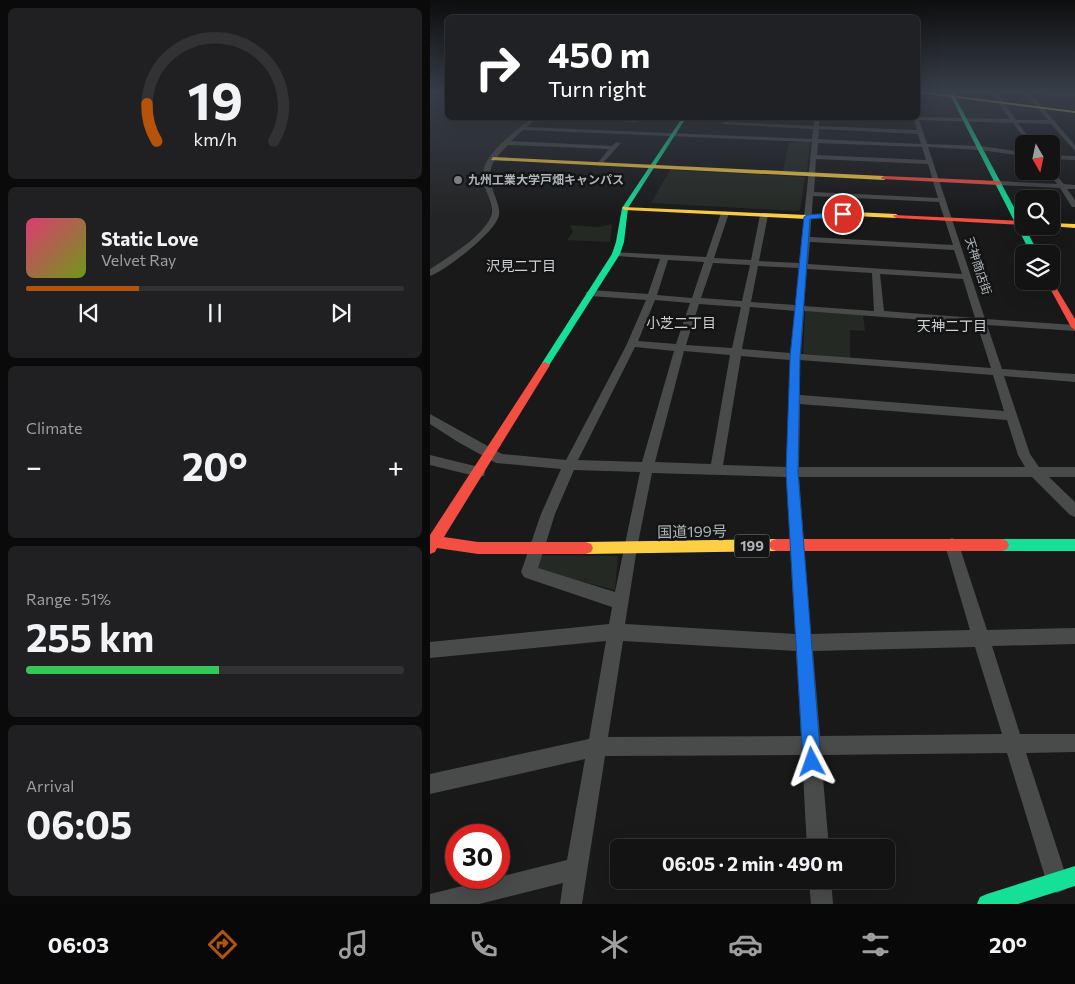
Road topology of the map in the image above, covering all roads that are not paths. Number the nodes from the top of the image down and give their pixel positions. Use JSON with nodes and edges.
{"nodes":[{"id":1,"x":517,"y":133,"type":"edge"},
{"id":2,"x":626,"y":133,"type":"edge"},
{"id":3,"x":630,"y":133,"type":"edge"},
{"id":4,"x":721,"y":133,"type":"edge"},
{"id":5,"x":816,"y":133,"type":"edge"},
{"id":6,"x":920,"y":133,"type":"edge"},
{"id":7,"x":973,"y":133,"type":"edge"},
{"id":8,"x":1062,"y":133,"type":"edge"},
{"id":9,"x":672,"y":135,"type":"junction"},
{"id":10,"x":719,"y":137,"type":"junction"},
{"id":11,"x":815,"y":141,"type":"junction"},
{"id":12,"x":507,"y":143,"type":"junction"},
{"id":13,"x":925,"y":146,"type":"junction"},
{"id":14,"x":615,"y":148,"type":"junction"},
{"id":15,"x":980,"y":148,"type":"junction"},
{"id":16,"x":1075,"y":149,"type":"edge"},
{"id":17,"x":1015,"y":153,"type":"edge"},
{"id":18,"x":814,"y":157,"type":"junction"},
{"id":19,"x":1060,"y":157,"type":"edge"},
{"id":20,"x":1075,"y":158,"type":"edge"},
{"id":21,"x":492,"y":159,"type":"junction"},
{"id":22,"x":930,"y":162,"type":"junction"},
{"id":23,"x":600,"y":164,"type":"junction"},
{"id":24,"x":652,"y":167,"type":"junction"},
{"id":25,"x":812,"y":174,"type":"junction"},
{"id":26,"x":936,"y":180,"type":"junction"},
{"id":27,"x":1057,"y":180,"type":"edge"},
{"id":28,"x":999,"y":184,"type":"junction"},
{"id":29,"x":1061,"y":186,"type":"junction"},
{"id":30,"x":1075,"y":187,"type":"edge"},
{"id":31,"x":810,"y":194,"type":"junction"},
{"id":32,"x":943,"y":200,"type":"junction"},
{"id":33,"x":1075,"y":205,"type":"edge"},
{"id":34,"x":625,"y":208,"type":"junction"},
{"id":35,"x":1015,"y":212,"type":"edge"},
{"id":36,"x":725,"y":213,"type":"junction"},
{"id":37,"x":764,"y":215,"type":"junction"},
{"id":38,"x":807,"y":217,"type":"junction"},
{"id":39,"x":949,"y":219,"type":"junction"},
{"id":40,"x":1015,"y":223,"type":"edge"},
{"id":41,"x":1060,"y":225,"type":"edge"},
{"id":42,"x":1075,"y":226,"type":"edge"},
{"id":43,"x":806,"y":239,"type":"junction"},
{"id":44,"x":958,"y":248,"type":"junction"},
{"id":45,"x":616,"y":254,"type":"junction"},
{"id":46,"x":665,"y":257,"type":"junction"},
{"id":47,"x":710,"y":260,"type":"junction"},
{"id":48,"x":755,"y":263,"type":"junction"},
{"id":49,"x":803,"y":266,"type":"junction"},
{"id":50,"x":876,"y":271,"type":"junction"},
{"id":51,"x":430,"y":273,"type":"edge"},
{"id":52,"x":968,"y":276,"type":"junction"},
{"id":53,"x":1055,"y":290,"type":"edge"},
{"id":54,"x":590,"y":293,"type":"junction"},
{"id":55,"x":652,"y":298,"type":"junction"},
{"id":56,"x":696,"y":301,"type":"junction"},
{"id":57,"x":746,"y":305,"type":"junction"},
{"id":58,"x":800,"y":308,"type":"junction"},
{"id":59,"x":879,"y":314,"type":"junction"},
{"id":60,"x":982,"y":321,"type":"junction"},
{"id":61,"x":1075,"y":327,"type":"edge"},
{"id":62,"x":632,"y":344,"type":"junction"},
{"id":63,"x":680,"y":348,"type":"junction"},
{"id":64,"x":736,"y":353,"type":"junction"},
{"id":65,"x":795,"y":358,"type":"junction"},
{"id":66,"x":998,"y":372,"type":"junction"},
{"id":67,"x":1075,"y":378,"type":"edge"},
{"id":68,"x":793,"y":399,"type":"junction"},
{"id":69,"x":1011,"y":416,"type":"junction"},
{"id":70,"x":430,"y":418,"type":"edge"},
{"id":71,"x":490,"y":454,"type":"junction"},
{"id":72,"x":430,"y":460,"type":"edge"},
{"id":73,"x":570,"y":465,"type":"junction"},
{"id":74,"x":647,"y":468,"type":"junction"},
{"id":75,"x":716,"y":470,"type":"junction"},
{"id":76,"x":479,"y":472,"type":"junction"},
{"id":77,"x":792,"y":472,"type":"junction"},
{"id":78,"x":1035,"y":472,"type":"junction"},
{"id":79,"x":1075,"y":472,"type":"edge"},
{"id":80,"x":1075,"y":511,"type":"edge"},
{"id":81,"x":431,"y":544,"type":"edge"},
{"id":82,"x":798,"y":545,"type":"junction"},
{"id":83,"x":952,"y":545,"type":"junction"},
{"id":84,"x":1075,"y":546,"type":"edge"},
{"id":85,"x":630,"y":548,"type":"junction"},
{"id":86,"x":535,"y":549,"type":"junction"},
{"id":87,"x":621,"y":602,"type":"junction"},
{"id":88,"x":616,"y":632,"type":"junction"},
{"id":89,"x":1075,"y":636,"type":"edge"},
{"id":90,"x":981,"y":638,"type":"junction"},
{"id":91,"x":804,"y":643,"type":"junction"},
{"id":92,"x":430,"y":650,"type":"edge"},
{"id":93,"x":1075,"y":743,"type":"edge"},
{"id":94,"x":1014,"y":744,"type":"junction"},
{"id":95,"x":811,"y":745,"type":"junction"},
{"id":96,"x":596,"y":747,"type":"junction"},
{"id":97,"x":430,"y":784,"type":"edge"},
{"id":98,"x":817,"y":839,"type":"edge"},
{"id":99,"x":577,"y":868,"type":"junction"},
{"id":100,"x":1075,"y":876,"type":"edge"},
{"id":101,"x":1058,"y":882,"type":"junction"},
{"id":102,"x":821,"y":889,"type":"edge"},
{"id":103,"x":434,"y":904,"type":"edge"},
{"id":104,"x":571,"y":904,"type":"edge"},
{"id":105,"x":822,"y":904,"type":"edge"},
{"id":106,"x":988,"y":904,"type":"edge"}],
"edges":[{"from":1,"to":12,"type":"street"},
{"from":2,"to":14,"type":"street"},
{"from":3,"to":9,"type":"street"},
{"from":4,"to":10,"type":"street"},
{"from":5,"to":11,"type":"street"},
{"from":6,"to":13,"type":"street","name":"天神商店街"},
{"from":7,"to":15,"type":"main road"},
{"from":8,"to":16,"type":"street"},
{"from":9,"to":10,"type":"street"},
{"from":9,"to":24,"type":"main road"},
{"from":10,"to":11,"type":"street"},
{"from":11,"to":13,"type":"street"},
{"from":11,"to":18,"type":"street"},
{"from":12,"to":14,"type":"street"},
{"from":12,"to":21,"type":"street"},
{"from":13,"to":15,"type":"street"},
{"from":13,"to":22,"type":"street","name":"天神商店街"},
{"from":14,"to":23,"type":"street"},
{"from":15,"to":17,"type":"street"},
{"from":15,"to":28,"type":"main road"},
{"from":18,"to":22,"type":"street"},
{"from":18,"to":25,"type":"street"},
{"from":19,"to":20,"type":"street"},
{"from":21,"to":23,"type":"main road"},
{"from":21,"to":51,"type":"street"},
{"from":22,"to":26,"type":"street","name":"天神商店街"},
{"from":23,"to":24,"type":"main road"},
{"from":24,"to":25,"type":"main road"},
{"from":24,"to":34,"type":"main road"},
{"from":25,"to":26,"type":"main road"},
{"from":25,"to":31,"type":"street"},
{"from":26,"to":28,"type":"main road"},
{"from":26,"to":32,"type":"street","name":"天神商店街"},
{"from":27,"to":29,"type":"street"},
{"from":28,"to":29,"type":"street"},
{"from":28,"to":35,"type":"main road"},
{"from":29,"to":30,"type":"street"},
{"from":29,"to":33,"type":"street"},
{"from":31,"to":32,"type":"street"},
{"from":31,"to":38,"type":"street"},
{"from":32,"to":39,"type":"street","name":"天神商店街"},
{"from":34,"to":36,"type":"main road"},
{"from":34,"to":45,"type":"main road"},
{"from":36,"to":37,"type":"main road"},
{"from":36,"to":47,"type":"street"},
{"from":37,"to":38,"type":"main road"},
{"from":37,"to":48,"type":"street"},
{"from":38,"to":39,"type":"main road"},
{"from":38,"to":43,"type":"street"},
{"from":39,"to":40,"type":"main road"},
{"from":39,"to":44,"type":"street","name":"天神商店街"},
{"from":41,"to":42,"type":"main road"},
{"from":43,"to":44,"type":"street"},
{"from":43,"to":49,"type":"street"},
{"from":44,"to":52,"type":"street","name":"天神商店街"},
{"from":45,"to":46,"type":"street"},
{"from":45,"to":54,"type":"main road"},
{"from":46,"to":47,"type":"street"},
{"from":46,"to":55,"type":"street"},
{"from":47,"to":48,"type":"street"},
{"from":47,"to":56,"type":"street"},
{"from":48,"to":49,"type":"street"},
{"from":48,"to":57,"type":"street"},
{"from":49,"to":50,"type":"street"},
{"from":49,"to":58,"type":"street"},
{"from":50,"to":52,"type":"street"},
{"from":50,"to":59,"type":"street"},
{"from":52,"to":60,"type":"street","name":"天神商店街"},
{"from":53,"to":61,"type":"main road"},
{"from":54,"to":55,"type":"street"},
{"from":54,"to":71,"type":"main road"},
{"from":55,"to":56,"type":"street"},
{"from":55,"to":62,"type":"street"},
{"from":56,"to":57,"type":"street"},
{"from":56,"to":63,"type":"street"},
{"from":57,"to":58,"type":"street"},
{"from":57,"to":64,"type":"street"},
{"from":58,"to":59,"type":"street"},
{"from":58,"to":65,"type":"street"},
{"from":59,"to":60,"type":"street"},
{"from":60,"to":61,"type":"street"},
{"from":60,"to":66,"type":"street","name":"天神商店街"},
{"from":62,"to":63,"type":"street"},
{"from":62,"to":73,"type":"street"},
{"from":63,"to":64,"type":"street"},
{"from":63,"to":74,"type":"street"},
{"from":64,"to":65,"type":"street"},
{"from":64,"to":75,"type":"street"},
{"from":65,"to":66,"type":"street"},
{"from":65,"to":68,"type":"street"},
{"from":66,"to":67,"type":"street"},
{"from":66,"to":69,"type":"street","name":"天神商店街"},
{"from":68,"to":69,"type":"street"},
{"from":68,"to":77,"type":"street"},
{"from":69,"to":78,"type":"street","name":"天神商店街"},
{"from":70,"to":71,"type":"street"},
{"from":71,"to":73,"type":"street"},
{"from":71,"to":76,"type":"main road"},
{"from":72,"to":76,"type":"street"},
{"from":73,"to":74,"type":"street"},
{"from":73,"to":86,"type":"street"},
{"from":74,"to":75,"type":"street"},
{"from":74,"to":85,"type":"street"},
{"from":75,"to":77,"type":"street"},
{"from":76,"to":81,"type":"main road"},
{"from":77,"to":78,"type":"street"},
{"from":77,"to":82,"type":"street"},
{"from":78,"to":79,"type":"street"},
{"from":78,"to":80,"type":"street","name":"天神商店街"},
{"from":81,"to":86,"type":"main road","name":"国道199号","number":"199"},
{"from":82,"to":83,"type":"main road","name":"国道199号","number":"199"},
{"from":82,"to":85,"type":"main road","name":"国道199号","number":"199"},
{"from":82,"to":91,"type":"street"},
{"from":83,"to":84,"type":"main road","name":"国道199号","number":"199"},
{"from":83,"to":90,"type":"street"},
{"from":85,"to":86,"type":"main road","name":"国道199号","number":"199"},
{"from":85,"to":87,"type":"street"},
{"from":86,"to":87,"type":"street"},
{"from":87,"to":88,"type":"street"},
{"from":88,"to":91,"type":"street"},
{"from":88,"to":92,"type":"street"},
{"from":88,"to":96,"type":"street"},
{"from":89,"to":90,"type":"street"},
{"from":90,"to":91,"type":"street"},
{"from":90,"to":94,"type":"street"},
{"from":91,"to":95,"type":"street"},
{"from":93,"to":94,"type":"street"},
{"from":94,"to":95,"type":"street"},
{"from":94,"to":101,"type":"street"},
{"from":95,"to":96,"type":"street"},
{"from":95,"to":98,"type":"street"},
{"from":96,"to":97,"type":"street"},
{"from":96,"to":99,"type":"street"},
{"from":99,"to":103,"type":"street"},
{"from":99,"to":104,"type":"street"},
{"from":100,"to":101,"type":"main road"},
{"from":101,"to":106,"type":"main road"},
{"from":102,"to":105,"type":"street"}]}
